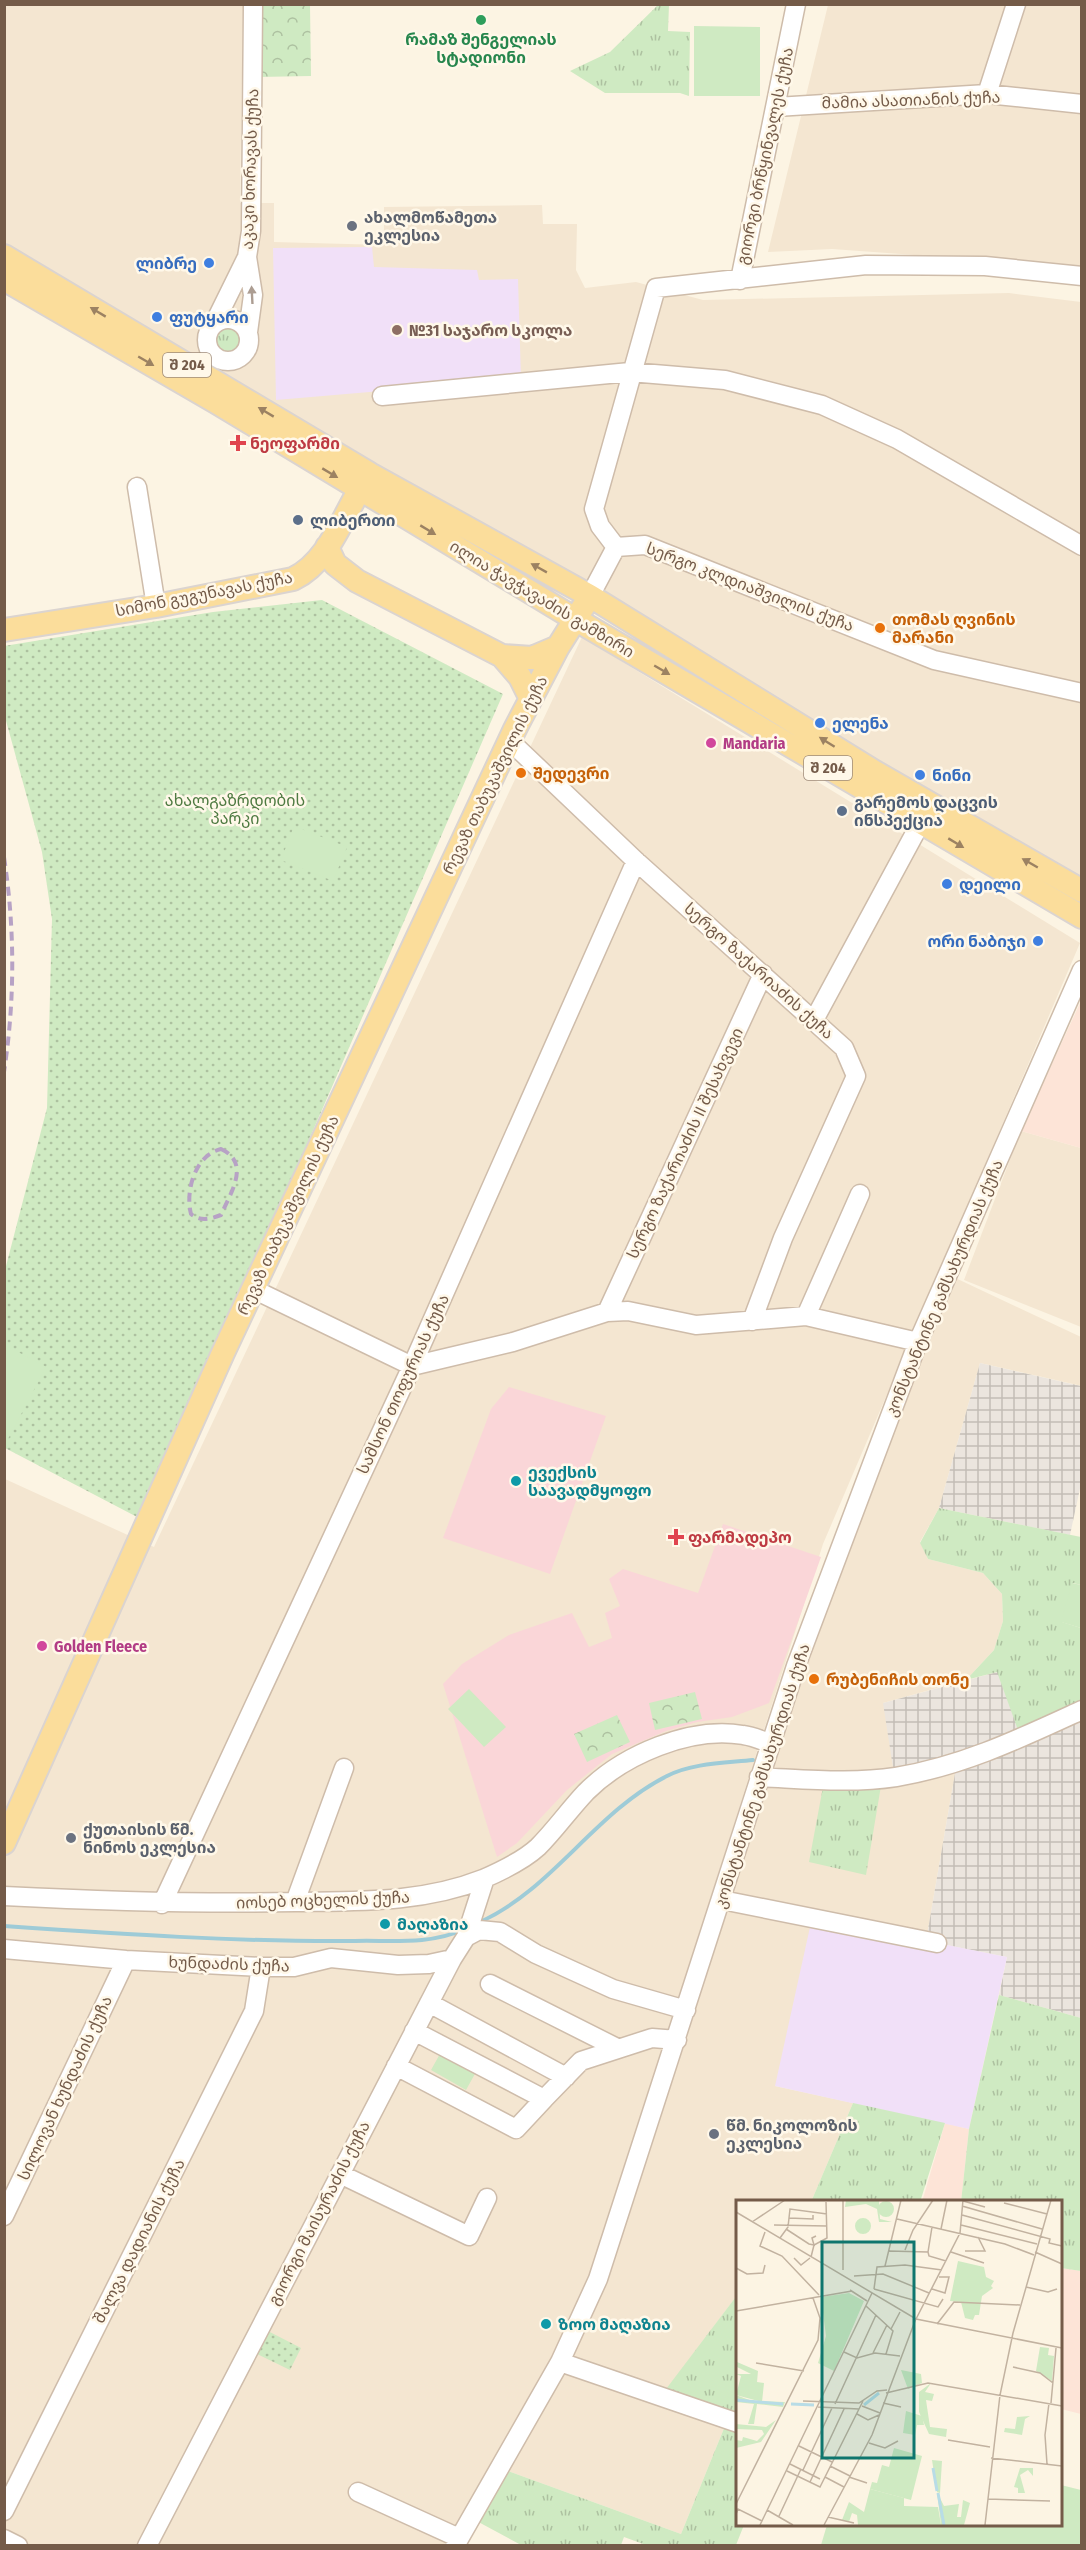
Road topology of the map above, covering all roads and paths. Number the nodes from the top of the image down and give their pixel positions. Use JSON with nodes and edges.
{"nodes":[{"id":1,"x":253,"y":4,"type":"edge"},
{"id":2,"x":796,"y":4,"type":"edge"},
{"id":3,"x":1016,"y":4,"type":"edge"},
{"id":4,"x":987,"y":94,"type":"junction"},
{"id":5,"x":1082,"y":104,"type":"edge"},
{"id":6,"x":776,"y":107,"type":"junction"},
{"id":7,"x":4,"y":256,"type":"edge"},
{"id":8,"x":248,"y":257,"type":"junction"},
{"id":9,"x":1082,"y":276,"type":"edge"},
{"id":10,"x":4,"y":279,"type":"edge"},
{"id":11,"x":740,"y":280,"type":"junction"},
{"id":12,"x":211,"y":331,"type":"junction"},
{"id":13,"x":248,"y":333,"type":"junction"},
{"id":14,"x":237,"y":359,"type":"junction"},
{"id":15,"x":179,"y":370,"type":"junction"},
{"id":16,"x":630,"y":372,"type":"junction"},
{"id":17,"x":220,"y":395,"type":"junction"},
{"id":18,"x":382,"y":396,"type":"dead end"},
{"id":19,"x":365,"y":482,"type":"junction"},
{"id":20,"x":137,"y":487,"type":"dead end"},
{"id":21,"x":398,"y":512,"type":"junction"},
{"id":22,"x":340,"y":522,"type":"junction"},
{"id":23,"x":1082,"y":546,"type":"edge"},
{"id":24,"x":327,"y":547,"type":"junction"},
{"id":25,"x":616,"y":547,"type":"junction"},
{"id":26,"x":293,"y":579,"type":"junction"},
{"id":27,"x":357,"y":581,"type":"junction"},
{"id":28,"x":590,"y":597,"type":"junction"},
{"id":29,"x":156,"y":606,"type":"junction"},
{"id":30,"x":575,"y":619,"type":"junction"},
{"id":31,"x":4,"y":630,"type":"edge"},
{"id":32,"x":558,"y":647,"type":"junction"},
{"id":33,"x":502,"y":656,"type":"junction"},
{"id":34,"x":1082,"y":693,"type":"edge"},
{"id":35,"x":530,"y":697,"type":"junction"},
{"id":36,"x":510,"y":741,"type":"junction"},
{"id":37,"x":921,"y":822,"type":"junction"},
{"id":38,"x":636,"y":861,"type":"junction"},
{"id":39,"x":1082,"y":891,"type":"edge"},
{"id":40,"x":1082,"y":917,"type":"edge"},
{"id":41,"x":1082,"y":970,"type":"edge"},
{"id":42,"x":763,"y":974,"type":"junction"},
{"id":43,"x":814,"y":1020,"type":"junction"},
{"id":44,"x":860,"y":1194,"type":"dead end"},
{"id":45,"x":253,"y":1289,"type":"junction"},
{"id":46,"x":607,"y":1312,"type":"junction"},
{"id":47,"x":806,"y":1316,"type":"junction"},
{"id":48,"x":752,"y":1321,"type":"junction"},
{"id":49,"x":918,"y":1342,"type":"junction"},
{"id":50,"x":412,"y":1366,"type":"junction"},
{"id":51,"x":1082,"y":1710,"type":"edge"},
{"id":52,"x":769,"y":1743,"type":"junction"},
{"id":53,"x":344,"y":1768,"type":"dead end"},
{"id":54,"x":759,"y":1777,"type":"junction"},
{"id":55,"x":4,"y":1843,"type":"edge"},
{"id":56,"x":485,"y":1878,"type":"junction"},
{"id":57,"x":4,"y":1896,"type":"edge"},
{"id":58,"x":722,"y":1900,"type":"junction"},
{"id":59,"x":295,"y":1902,"type":"junction"},
{"id":60,"x":162,"y":1904,"type":"junction"},
{"id":61,"x":466,"y":1937,"type":"junction"},
{"id":62,"x":937,"y":1943,"type":"dead end"},
{"id":63,"x":4,"y":1949,"type":"edge"},
{"id":64,"x":452,"y":1959,"type":"junction"},
{"id":65,"x":126,"y":1960,"type":"junction"},
{"id":66,"x":261,"y":1967,"type":"junction"},
{"id":67,"x":490,"y":1984,"type":"dead end"},
{"id":68,"x":429,"y":2003,"type":"junction"},
{"id":69,"x":687,"y":2010,"type":"junction"},
{"id":70,"x":414,"y":2031,"type":"junction"},
{"id":71,"x":677,"y":2040,"type":"junction"},
{"id":72,"x":617,"y":2048,"type":"junction"},
{"id":73,"x":396,"y":2066,"type":"junction"},
{"id":74,"x":566,"y":2077,"type":"junction"},
{"id":75,"x":544,"y":2099,"type":"junction"},
{"id":76,"x":340,"y":2174,"type":"junction"},
{"id":77,"x":487,"y":2198,"type":"dead end"},
{"id":78,"x":4,"y":2216,"type":"edge"},
{"id":79,"x":560,"y":2362,"type":"junction"},
{"id":80,"x":736,"y":2422,"type":"edge"},
{"id":81,"x":358,"y":2492,"type":"dead end"},
{"id":82,"x":4,"y":2511,"type":"edge"},
{"id":83,"x":4,"y":2539,"type":"edge"},
{"id":84,"x":457,"y":2542,"type":"edge"},
{"id":85,"x":18,"y":2546,"type":"edge"},
{"id":86,"x":147,"y":2546,"type":"edge"}],
"edges":[{"from":1,"to":8,"type":"street","name":"აკაკი ხორავას ქუჩა"},
{"from":2,"to":6,"type":"street","name":"გიორგი ბრწყინვალეს ქუჩა"},
{"from":3,"to":4,"type":"street"},
{"from":4,"to":5,"type":"street","name":"მამია ასათიანის ქუჩა"},
{"from":4,"to":6,"type":"street","name":"მამია ასათიანის ქუჩა"},
{"from":6,"to":11,"type":"street","name":"გიორგი ბრწყინვალეს ქუჩა"},
{"from":15,"to":7,"type":"main road","name":"ილია ჭავჭავაძის გამზირი","number":"შ 204","one_way":true},
{"from":8,"to":12,"type":"street"},
{"from":13,"to":8,"type":"street","name":"აკაკი ხორავას ქუჩა","one_way":true},
{"from":9,"to":11,"type":"street"},
{"from":10,"to":15,"type":"main road","name":"ილია ჭავჭავაძის გამზირი","number":"შ 204","one_way":true},
{"from":11,"to":16,"type":"street","name":"გიორგი ბრწყინვალეს ქუჩა"},
{"from":12,"to":13,"type":"street"},
{"from":12,"to":14,"type":"street"},
{"from":12,"to":15,"type":"street"},
{"from":13,"to":14,"type":"street"},
{"from":14,"to":17,"type":"street"},
{"from":15,"to":17,"type":"main road","name":"ილია ჭავჭავაძის გამზირი","number":"შ 204"},
{"from":16,"to":18,"type":"street"},
{"from":16,"to":23,"type":"street"},
{"from":16,"to":25,"type":"street"},
{"from":17,"to":19,"type":"main road","name":"ილია ჭავჭავაძის გამზირი","number":"შ 204"},
{"from":19,"to":21,"type":"main road","name":"ილია ჭავჭავაძის გამზირი","number":"შ 204"},
{"from":19,"to":22,"type":"main road","name":"სიმონ გუგუნავას ქუჩა"},
{"from":28,"to":19,"type":"main road","name":"ილია ჭავჭავაძის გამზირი","number":"შ 204","one_way":true},
{"from":20,"to":29,"type":"street"},
{"from":21,"to":22,"type":"main road"},
{"from":21,"to":30,"type":"main road","name":"ილია ჭავჭავაძის გამზირი","number":"შ 204","one_way":true},
{"from":22,"to":24,"type":"main road","name":"სიმონ გუგუნავას ქუჩა"},
{"from":24,"to":26,"type":"main road","name":"სიმონ გუგუნავას ქუჩა"},
{"from":24,"to":27,"type":"main road"},
{"from":25,"to":28,"type":"street"},
{"from":25,"to":34,"type":"street","name":"სერგო კლდიაშვილის ქუჩა"},
{"from":26,"to":27,"type":"main road"},
{"from":26,"to":29,"type":"main road","name":"სიმონ გუგუნავას ქუჩა"},
{"from":27,"to":33,"type":"main road"},
{"from":28,"to":30,"type":"main road","name":"რევაზ თაბუკაშვილის ქუჩა"},
{"from":39,"to":28,"type":"main road","name":"ილია ჭავჭავაძის გამზირი","number":"შ 204","one_way":true},
{"from":29,"to":31,"type":"main road","name":"სიმონ გუგუნავას ქუჩა"},
{"from":30,"to":32,"type":"main road","name":"რევაზ თაბუკაშვილის ქუჩა"},
{"from":30,"to":37,"type":"main road","name":"ილია ჭავჭავაძის გამზირი","number":"შ 204","one_way":true},
{"from":32,"to":33,"type":"main road"},
{"from":32,"to":35,"type":"main road","name":"რევაზ თაბუკაშვილის ქუჩა"},
{"from":33,"to":35,"type":"main road"},
{"from":35,"to":36,"type":"main road","name":"რევაზ თაბუკაშვილის ქუჩა"},
{"from":36,"to":38,"type":"street","name":"სერგო ზაქარიაძის ქუჩა"},
{"from":36,"to":45,"type":"main road","name":"რევაზ თაბუკაშვილის ქუჩა"},
{"from":37,"to":40,"type":"main road","name":"ილია ჭავჭავაძის გამზირი","number":"შ 204","one_way":true},
{"from":37,"to":43,"type":"street"},
{"from":38,"to":42,"type":"street","name":"სერგო ზაქარიაძის ქუჩა"},
{"from":38,"to":50,"type":"street","name":"სამსონ თოფურიას ქუჩა"},
{"from":41,"to":49,"type":"street","name":"კონსტანტინე გამსახურდიას ქუჩა"},
{"from":42,"to":43,"type":"street","name":"სერგო ზაქარიაძის ქუჩა"},
{"from":42,"to":46,"type":"street","name":"სერგო ზაქარიაძის II შესახვევი"},
{"from":43,"to":48,"type":"street","name":"სერგო ზაქარიაძის ქუჩა"},
{"from":44,"to":47,"type":"street"},
{"from":45,"to":50,"type":"street"},
{"from":45,"to":55,"type":"main road","name":"რევაზ თაბუკაშვილის ქუჩა"},
{"from":46,"to":48,"type":"street"},
{"from":46,"to":50,"type":"street"},
{"from":47,"to":48,"type":"street"},
{"from":47,"to":49,"type":"street"},
{"from":49,"to":52,"type":"street","name":"კონსტანტინე გამსახურდიას ქუჩა"},
{"from":50,"to":60,"type":"street","name":"სამსონ თოფურიას ქუჩა"},
{"from":51,"to":54,"type":"street"},
{"from":52,"to":54,"type":"street","name":"კონსტანტინე გამსახურდიას ქუჩა"},
{"from":52,"to":56,"type":"street","name":"იოსებ ოცხელის ქუჩა"},
{"from":53,"to":59,"type":"street"},
{"from":54,"to":58,"type":"street","name":"კონსტანტინე გამსახურდიას ქუჩა"},
{"from":56,"to":59,"type":"street","name":"იოსებ ოცხელის ქუჩა"},
{"from":56,"to":61,"type":"street","name":"გიორგი მაისურაძის ქუჩა"},
{"from":57,"to":60,"type":"street","name":"იოსებ ოცხელის ქუჩა"},
{"from":58,"to":62,"type":"street"},
{"from":58,"to":69,"type":"street","name":"კონსტანტინე გამსახურდიას ქუჩა"},
{"from":59,"to":60,"type":"street","name":"იოსებ ოცხელის ქუჩა"},
{"from":61,"to":64,"type":"street","name":"გიორგი მაისურაძის ქუჩა"},
{"from":61,"to":69,"type":"street"},
{"from":63,"to":65,"type":"street","name":"ხუნდაძის ქუჩა"},
{"from":64,"to":66,"type":"street","name":"ხუნდაძის ქუჩა"},
{"from":64,"to":68,"type":"street","name":"გიორგი მაისურაძის ქუჩა"},
{"from":65,"to":66,"type":"street","name":"ხუნდაძის ქუჩა"},
{"from":65,"to":78,"type":"street","name":"სილოვან ხუნდაძის ქუჩა"},
{"from":66,"to":82,"type":"street","name":"შალვა დადიანის ქუჩა"},
{"from":67,"to":72,"type":"street"},
{"from":68,"to":70,"type":"street","name":"გიორგი მაისურაძის ქუჩა"},
{"from":68,"to":74,"type":"street"},
{"from":69,"to":71,"type":"street","name":"კონსტანტინე გამსახურდიას ქუჩა"},
{"from":70,"to":73,"type":"street","name":"გიორგი მაისურაძის ქუჩა"},
{"from":70,"to":75,"type":"street"},
{"from":71,"to":72,"type":"street"},
{"from":71,"to":79,"type":"street","name":"კონსტანტინე გამსახურდიას ქუჩა"},
{"from":72,"to":74,"type":"street"},
{"from":73,"to":75,"type":"street"},
{"from":73,"to":76,"type":"street","name":"გიორგი მაისურაძის ქუჩა"},
{"from":74,"to":75,"type":"street"},
{"from":76,"to":77,"type":"street"},
{"from":76,"to":86,"type":"street","name":"გიორგი მაისურაძის ქუჩა"},
{"from":79,"to":80,"type":"street"},
{"from":79,"to":84,"type":"street","name":"კონსტანტინე გამსახურდიას ქუჩა"},
{"from":81,"to":84,"type":"street"},
{"from":83,"to":85,"type":"street"}]}
